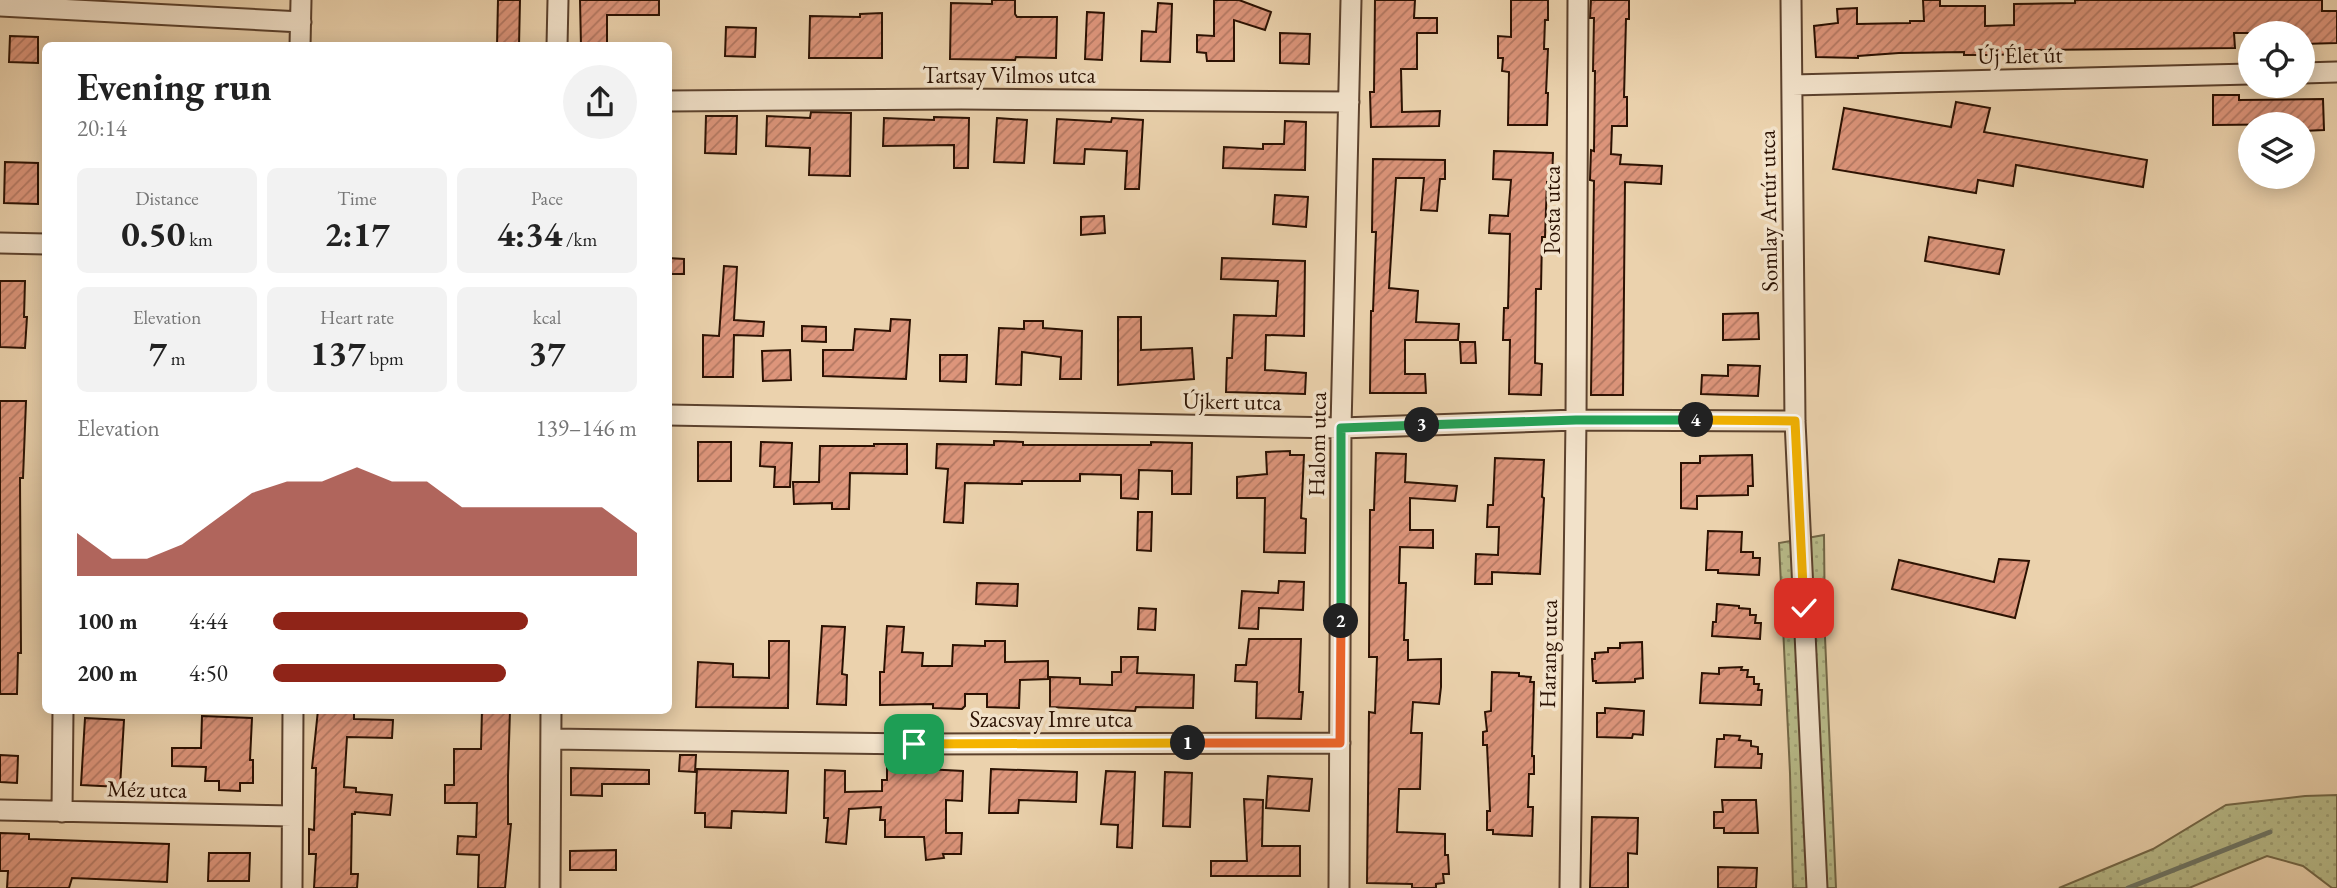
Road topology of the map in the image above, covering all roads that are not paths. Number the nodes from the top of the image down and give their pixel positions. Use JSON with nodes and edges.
{"nodes":[{"id":1,"x":301,"y":0,"type":"edge"},
{"id":2,"x":558,"y":0,"type":"edge"},
{"id":3,"x":1351,"y":0,"type":"edge"},
{"id":4,"x":1578,"y":0,"type":"edge"},
{"id":5,"x":1791,"y":0,"type":"edge"},
{"id":6,"x":0,"y":6,"type":"edge"},
{"id":7,"x":301,"y":22,"type":"junction"},
{"id":8,"x":300,"y":42,"type":"edge"},
{"id":9,"x":557,"y":42,"type":"edge"},
{"id":10,"x":2337,"y":72,"type":"edge"},
{"id":11,"x":2315,"y":73,"type":"edge"},
{"id":12,"x":2238,"y":74,"type":"edge"},
{"id":13,"x":1792,"y":85,"type":"junction"},
{"id":14,"x":672,"y":101,"type":"edge"},
{"id":15,"x":1349,"y":102,"type":"junction"},
{"id":16,"x":0,"y":243,"type":"edge"},
{"id":17,"x":42,"y":244,"type":"edge"},
{"id":18,"x":672,"y":415,"type":"edge"},
{"id":19,"x":1576,"y":420,"type":"junction"},
{"id":20,"x":1795,"y":421,"type":"junction"},
{"id":21,"x":1341,"y":428,"type":"junction"},
{"id":22,"x":63,"y":714,"type":"edge"},
{"id":23,"x":293,"y":714,"type":"edge"},
{"id":24,"x":551,"y":714,"type":"edge"},
{"id":25,"x":551,"y":739,"type":"junction"},
{"id":26,"x":1340,"y":743,"type":"junction"},
{"id":27,"x":0,"y":810,"type":"edge"},
{"id":28,"x":62,"y":812,"type":"junction"},
{"id":29,"x":292,"y":816,"type":"junction"},
{"id":30,"x":292,"y":888,"type":"edge"},
{"id":31,"x":550,"y":888,"type":"edge"},
{"id":32,"x":1339,"y":888,"type":"edge"},
{"id":33,"x":1570,"y":888,"type":"edge"},
{"id":34,"x":1817,"y":888,"type":"edge"}],
"edges":[{"from":1,"to":7,"type":"street"},
{"from":2,"to":9,"type":"street"},
{"from":3,"to":15,"type":"street","name":"Halom utca"},
{"from":4,"to":19,"type":"street","name":"Posta utca"},
{"from":5,"to":13,"type":"street","name":"Somlay Artúr utca"},
{"from":6,"to":7,"type":"street"},
{"from":7,"to":8,"type":"street"},
{"from":10,"to":11,"type":"street"},
{"from":12,"to":13,"type":"street","name":"Új Élet út"},
{"from":13,"to":20,"type":"street","name":"Somlay Artúr utca"},
{"from":14,"to":15,"type":"street","name":"Tartsay Vilmos utca"},
{"from":15,"to":21,"type":"street","name":"Halom utca"},
{"from":16,"to":17,"type":"street"},
{"from":18,"to":21,"type":"street","name":"Újkert utca"},
{"from":19,"to":20,"type":"street","name":"Újkert utca"},
{"from":19,"to":21,"type":"street","name":"Újkert utca"},
{"from":19,"to":33,"type":"street","name":"Harang utca"},
{"from":20,"to":34,"type":"street","name":"Somlay Artúr utca"},
{"from":21,"to":26,"type":"street","name":"Halom utca"},
{"from":22,"to":28,"type":"street"},
{"from":23,"to":29,"type":"street"},
{"from":24,"to":25,"type":"street"},
{"from":25,"to":26,"type":"street","name":"Szacsvay Imre utca"},
{"from":25,"to":31,"type":"street"},
{"from":26,"to":32,"type":"street","name":"Halom utca"},
{"from":27,"to":28,"type":"street","name":"Méz utca"},
{"from":28,"to":29,"type":"street","name":"Méz utca"},
{"from":29,"to":30,"type":"street"}]}
